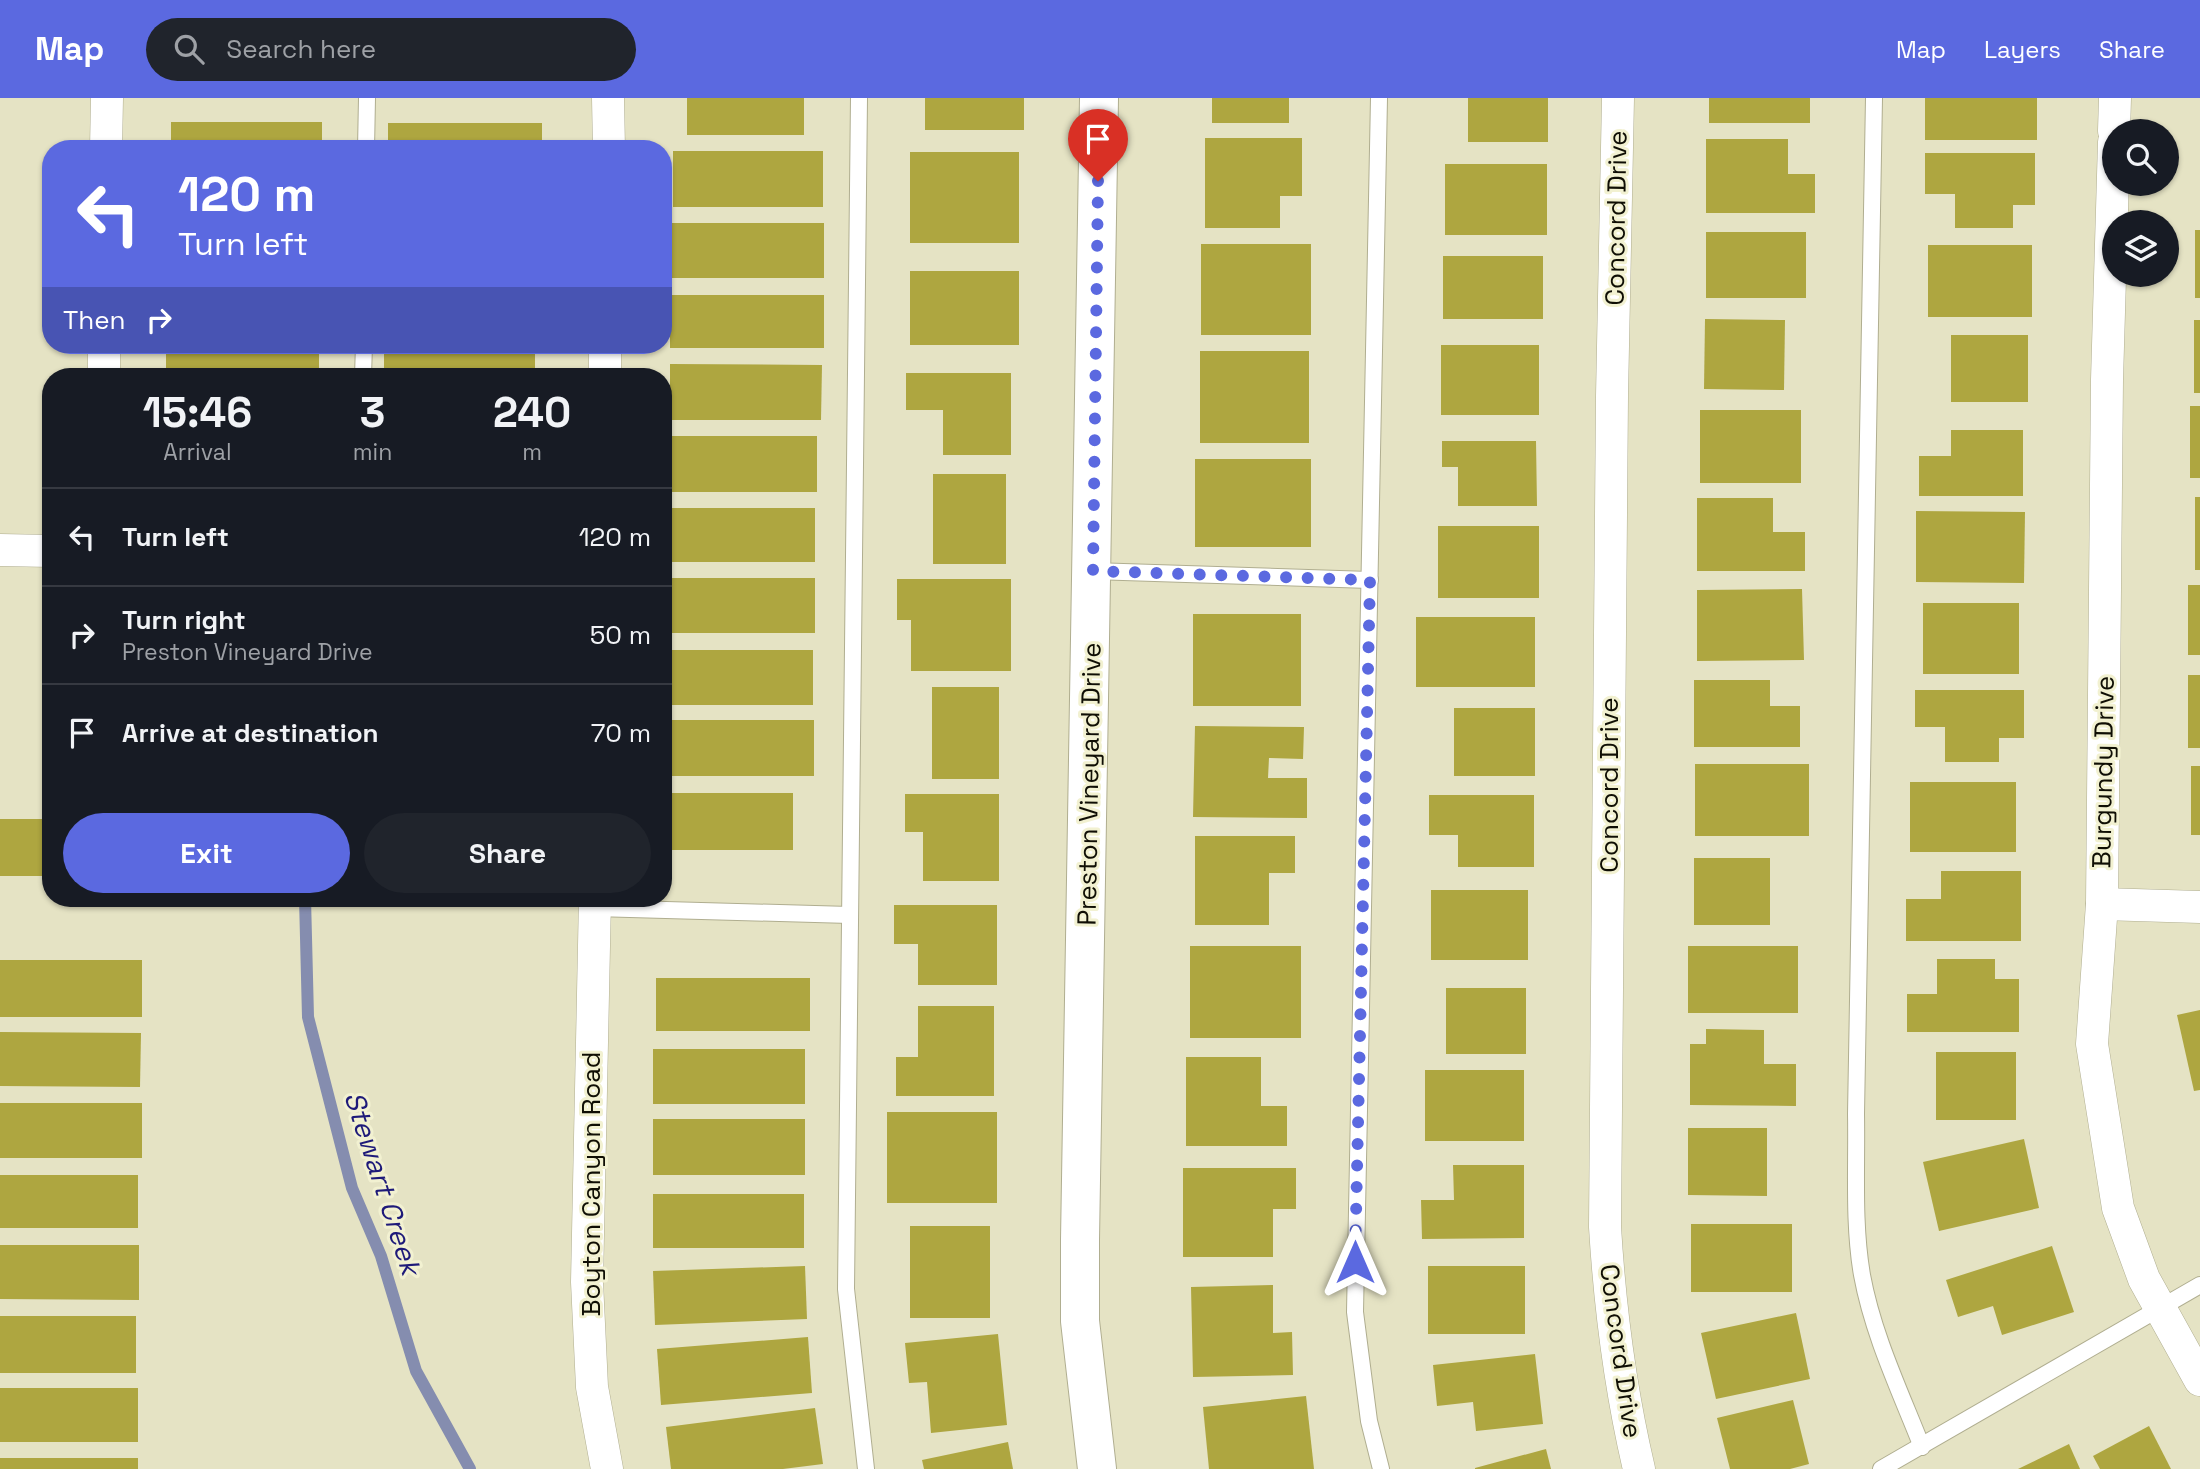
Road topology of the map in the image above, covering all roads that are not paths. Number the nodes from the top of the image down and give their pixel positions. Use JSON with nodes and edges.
{"nodes":[{"id":1,"x":107,"y":98,"type":"edge"},
{"id":2,"x":367,"y":98,"type":"edge"},
{"id":3,"x":608,"y":98,"type":"edge"},
{"id":4,"x":859,"y":98,"type":"edge"},
{"id":5,"x":1100,"y":98,"type":"edge"},
{"id":6,"x":1379,"y":98,"type":"edge"},
{"id":7,"x":1618,"y":98,"type":"edge"},
{"id":8,"x":1874,"y":98,"type":"edge"},
{"id":9,"x":2115,"y":98,"type":"edge"},
{"id":10,"x":2114,"y":119,"type":"edge"},
{"id":11,"x":106,"y":140,"type":"edge"},
{"id":12,"x":366,"y":140,"type":"edge"},
{"id":13,"x":609,"y":140,"type":"edge"},
{"id":14,"x":2112,"y":196,"type":"edge"},
{"id":15,"x":0,"y":550,"type":"edge"},
{"id":16,"x":42,"y":551,"type":"edge"},
{"id":17,"x":1093,"y":571,"type":"junction"},
{"id":18,"x":1370,"y":580,"type":"junction"},
{"id":19,"x":2102,"y":904,"type":"junction"},
{"id":20,"x":595,"y":907,"type":"edge"},
{"id":21,"x":672,"y":907,"type":"edge"},
{"id":22,"x":2200,"y":907,"type":"edge"},
{"id":23,"x":850,"y":915,"type":"junction"},
{"id":24,"x":2200,"y":1285,"type":"edge"},
{"id":25,"x":2161,"y":1309,"type":"junction"},
{"id":26,"x":2200,"y":1380,"type":"edge"},
{"id":27,"x":1922,"y":1447,"type":"junction"},
{"id":28,"x":607,"y":1469,"type":"edge"},
{"id":29,"x":866,"y":1469,"type":"edge"},
{"id":30,"x":1097,"y":1469,"type":"edge"},
{"id":31,"x":1381,"y":1469,"type":"edge"},
{"id":32,"x":1639,"y":1469,"type":"edge"},
{"id":33,"x":1881,"y":1469,"type":"edge"}],
"edges":[{"from":1,"to":11,"type":"street"},
{"from":2,"to":12,"type":"lane"},
{"from":3,"to":13,"type":"street"},
{"from":4,"to":23,"type":"lane"},
{"from":5,"to":17,"type":"street","name":"Preston Vineyard Drive"},
{"from":6,"to":18,"type":"lane"},
{"from":7,"to":32,"type":"street","name":"Concord Drive"},
{"from":8,"to":27,"type":"lane"},
{"from":9,"to":10,"type":"street"},
{"from":14,"to":19,"type":"street","name":"Burgundy Drive"},
{"from":15,"to":16,"type":"street"},
{"from":17,"to":18,"type":"lane"},
{"from":17,"to":30,"type":"street","name":"Preston Vineyard Drive"},
{"from":18,"to":31,"type":"lane"},
{"from":19,"to":22,"type":"street"},
{"from":19,"to":25,"type":"street","name":"Burgundy Drive"},
{"from":20,"to":28,"type":"street","name":"Boyton Canyon Road"},
{"from":21,"to":23,"type":"lane"},
{"from":23,"to":29,"type":"lane"},
{"from":24,"to":25,"type":"lane"},
{"from":25,"to":26,"type":"street","name":"Burgundy Drive"},
{"from":25,"to":27,"type":"lane"},
{"from":27,"to":33,"type":"lane"}]}
